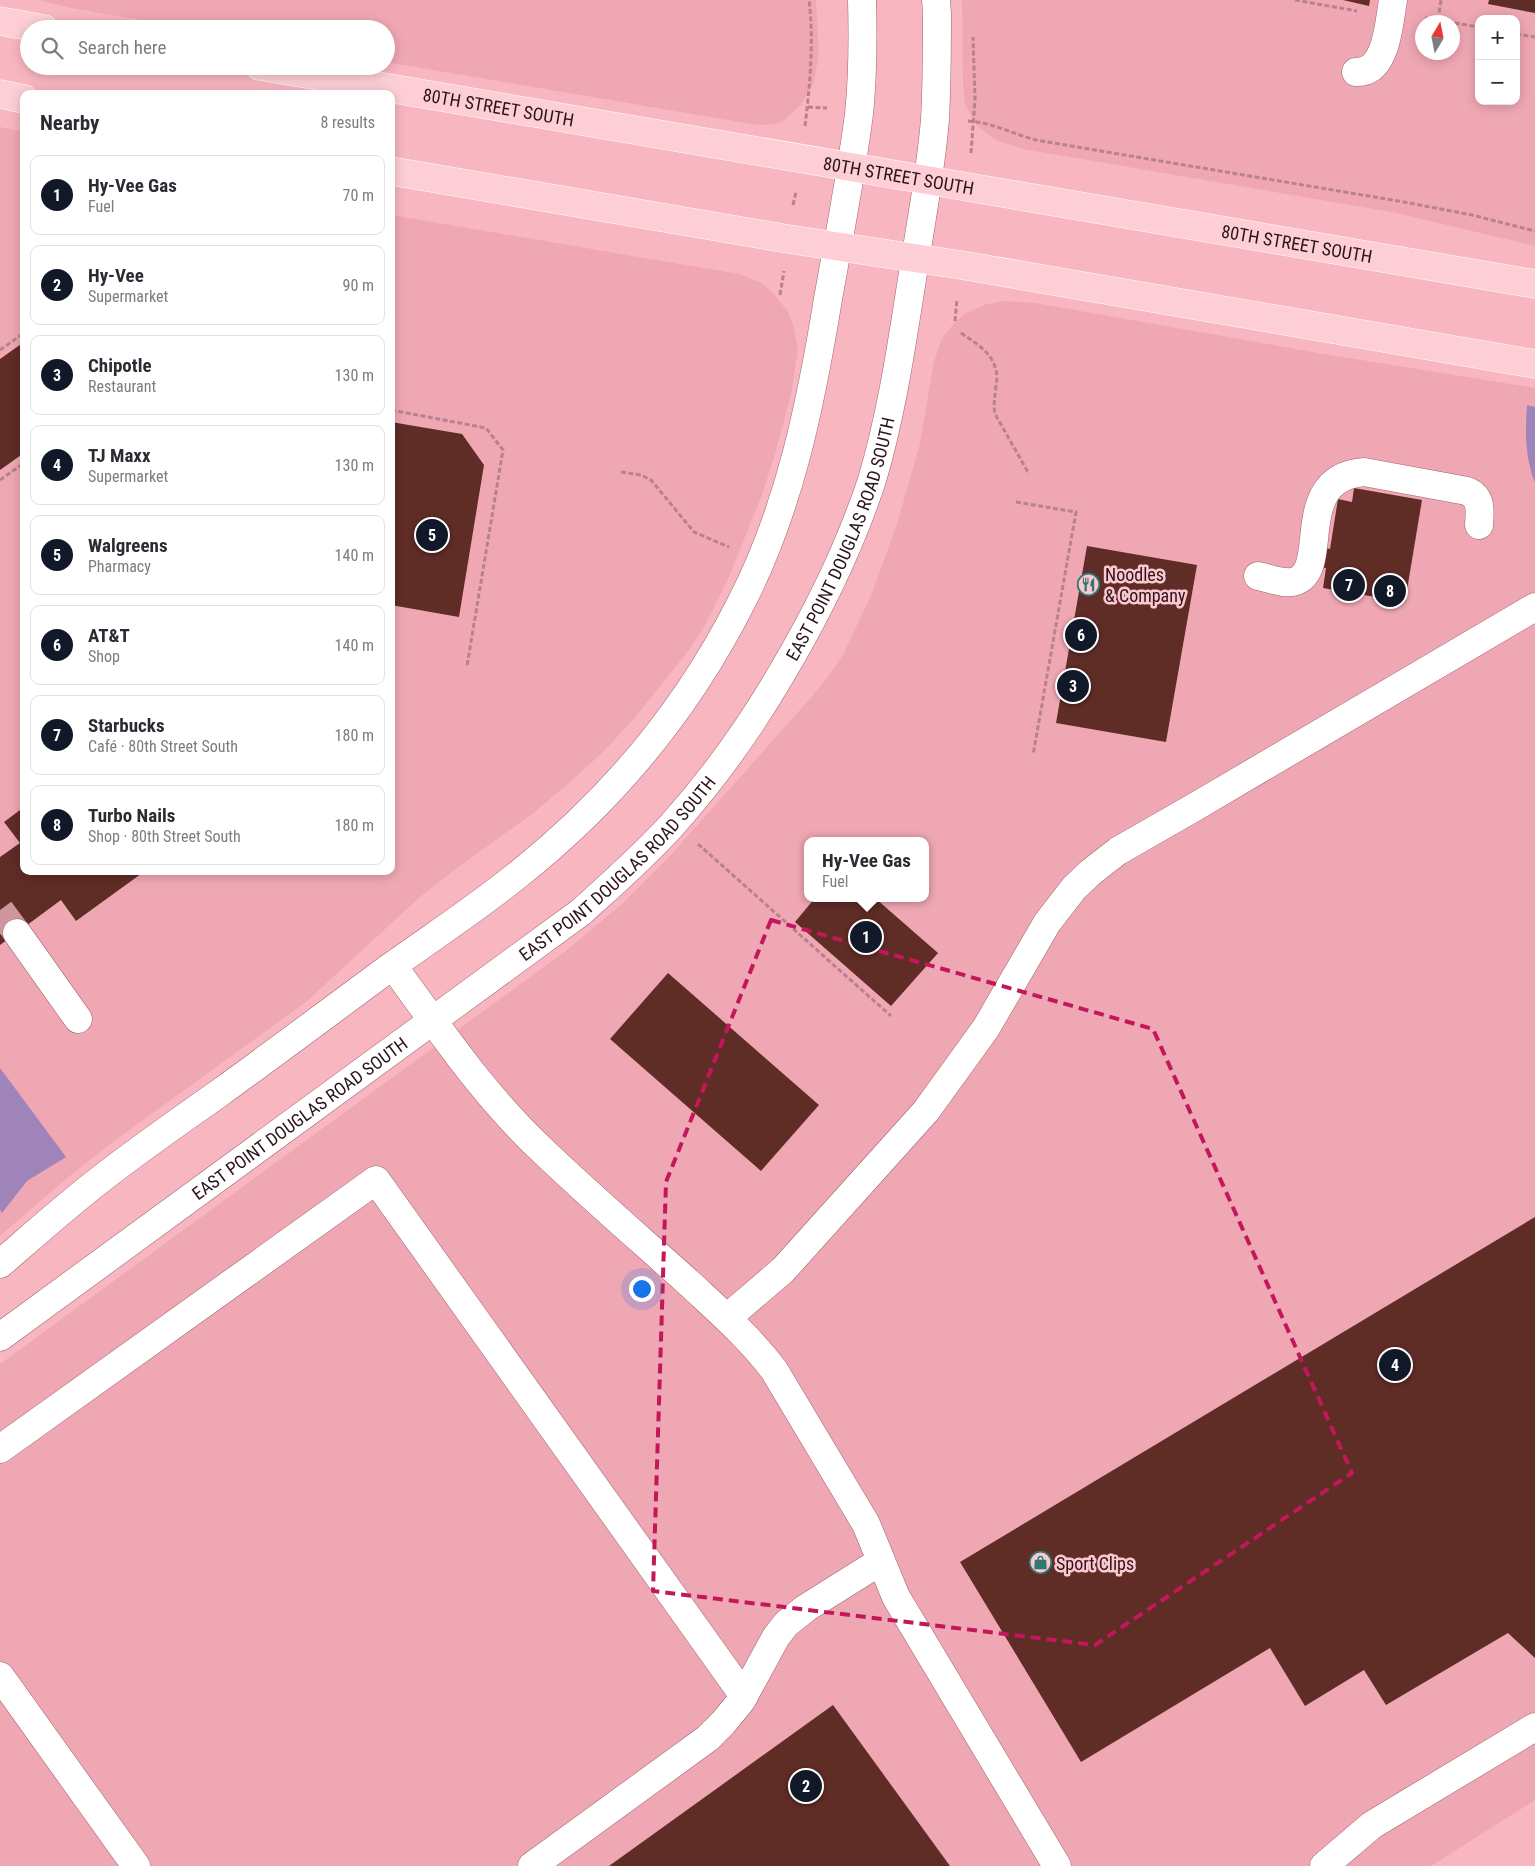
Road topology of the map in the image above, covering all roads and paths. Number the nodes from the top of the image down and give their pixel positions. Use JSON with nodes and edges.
{"nodes":[{"id":1,"x":808,"y":0,"type":"edge"},
{"id":2,"x":862,"y":0,"type":"edge"},
{"id":3,"x":936,"y":0,"type":"edge"},
{"id":4,"x":1295,"y":0,"type":"edge"},
{"id":5,"x":1393,"y":0,"type":"edge"},
{"id":6,"x":1441,"y":0,"type":"edge"},
{"id":7,"x":1360,"y":12,"type":"dead end"},
{"id":8,"x":1439,"y":15,"type":"edge"},
{"id":9,"x":0,"y":21,"type":"edge"},
{"id":10,"x":1460,"y":24,"type":"edge"},
{"id":11,"x":20,"y":25,"type":"edge"},
{"id":12,"x":1475,"y":26,"type":"edge"},
{"id":13,"x":973,"y":30,"type":"dead end"},
{"id":14,"x":1520,"y":35,"type":"edge"},
{"id":15,"x":1535,"y":37,"type":"edge"},
{"id":16,"x":1356,"y":72,"type":"dead end"},
{"id":17,"x":312,"y":75,"type":"edge"},
{"id":18,"x":0,"y":94,"type":"edge"},
{"id":19,"x":20,"y":98,"type":"edge"},
{"id":20,"x":800,"y":159,"type":"junction"},
{"id":21,"x":851,"y":168,"type":"junction"},
{"id":22,"x":395,"y":172,"type":"edge"},
{"id":23,"x":928,"y":180,"type":"junction"},
{"id":24,"x":1535,"y":231,"type":"edge"},
{"id":25,"x":788,"y":239,"type":"junction"},
{"id":26,"x":838,"y":245,"type":"junction"},
{"id":27,"x":915,"y":258,"type":"junction"},
{"id":28,"x":1535,"y":284,"type":"edge"},
{"id":29,"x":780,"y":295,"type":"dead end"},
{"id":30,"x":961,"y":333,"type":"dead end"},
{"id":31,"x":20,"y":336,"type":"edge"},
{"id":32,"x":0,"y":350,"type":"edge"},
{"id":33,"x":1535,"y":364,"type":"edge"},
{"id":34,"x":395,"y":411,"type":"edge"},
{"id":35,"x":20,"y":466,"type":"edge"},
{"id":36,"x":621,"y":472,"type":"dead end"},
{"id":37,"x":1029,"y":474,"type":"dead end"},
{"id":38,"x":0,"y":480,"type":"edge"},
{"id":39,"x":1016,"y":502,"type":"dead end"},
{"id":40,"x":1479,"y":525,"type":"dead end"},
{"id":41,"x":732,"y":548,"type":"dead end"},
{"id":42,"x":1258,"y":576,"type":"dead end"},
{"id":43,"x":1535,"y":606,"type":"edge"},
{"id":44,"x":467,"y":666,"type":"dead end"},
{"id":45,"x":1033,"y":754,"type":"dead end"},
{"id":46,"x":696,"y":842,"type":"dead end"},
{"id":47,"x":17,"y":933,"type":"tunnel mouth"},
{"id":48,"x":393,"y":966,"type":"junction"},
{"id":49,"x":891,"y":1016,"type":"dead end"},
{"id":50,"x":78,"y":1019,"type":"dead end"},
{"id":51,"x":432,"y":1019,"type":"junction"},
{"id":52,"x":0,"y":1264,"type":"edge"},
{"id":53,"x":726,"y":1318,"type":"junction"},
{"id":54,"x":0,"y":1337,"type":"edge"},
{"id":55,"x":0,"y":1449,"type":"edge"},
{"id":56,"x":881,"y":1561,"type":"junction"},
{"id":57,"x":0,"y":1676,"type":"edge"},
{"id":58,"x":744,"y":1696,"type":"junction"},
{"id":59,"x":1535,"y":1727,"type":"edge"},
{"id":60,"x":136,"y":1866,"type":"edge"},
{"id":61,"x":532,"y":1866,"type":"edge"},
{"id":62,"x":1057,"y":1866,"type":"edge"},
{"id":63,"x":1324,"y":1866,"type":"edge"}],
"edges":[{"from":1,"to":20,"type":"path"},
{"from":2,"to":21,"type":"street"},
{"from":3,"to":23,"type":"street","name":"EAST POINT DOUGLAS ROAD SOUTH"},
{"from":4,"to":7,"type":"path"},
{"from":5,"to":16,"type":"street"},
{"from":6,"to":8,"type":"path"},
{"from":9,"to":11,"type":"main road"},
{"from":10,"to":12,"type":"path"},
{"from":13,"to":24,"type":"path"},
{"from":14,"to":15,"type":"path"},
{"from":17,"to":20,"type":"main road","name":"80TH STREET SOUTH"},
{"from":18,"to":19,"type":"main road"},
{"from":20,"to":21,"type":"main road","name":"80TH STREET SOUTH"},
{"from":20,"to":25,"type":"path"},
{"from":21,"to":23,"type":"main road","name":"80TH STREET SOUTH"},
{"from":21,"to":26,"type":"street"},
{"from":22,"to":25,"type":"main road"},
{"from":23,"to":27,"type":"street","name":"EAST POINT DOUGLAS ROAD SOUTH"},
{"from":23,"to":28,"type":"main road","name":"80TH STREET SOUTH"},
{"from":25,"to":26,"type":"main road"},
{"from":25,"to":29,"type":"path"},
{"from":26,"to":27,"type":"main road"},
{"from":26,"to":48,"type":"street"},
{"from":27,"to":33,"type":"main road"},
{"from":27,"to":51,"type":"street","name":"EAST POINT DOUGLAS ROAD SOUTH"},
{"from":30,"to":37,"type":"path"},
{"from":31,"to":32,"type":"path"},
{"from":34,"to":44,"type":"path"},
{"from":35,"to":38,"type":"path"},
{"from":36,"to":41,"type":"path"},
{"from":39,"to":45,"type":"path"},
{"from":40,"to":42,"type":"street"},
{"from":43,"to":53,"type":"street"},
{"from":46,"to":49,"type":"path"},
{"from":47,"to":50,"type":"street"},
{"from":48,"to":51,"type":"street"},
{"from":48,"to":52,"type":"street"},
{"from":51,"to":53,"type":"street"},
{"from":51,"to":54,"type":"street","name":"EAST POINT DOUGLAS ROAD SOUTH"},
{"from":53,"to":56,"type":"street"},
{"from":55,"to":58,"type":"street"},
{"from":56,"to":58,"type":"street"},
{"from":56,"to":62,"type":"street"},
{"from":57,"to":60,"type":"street"},
{"from":58,"to":61,"type":"street"},
{"from":59,"to":63,"type":"street"}]}
